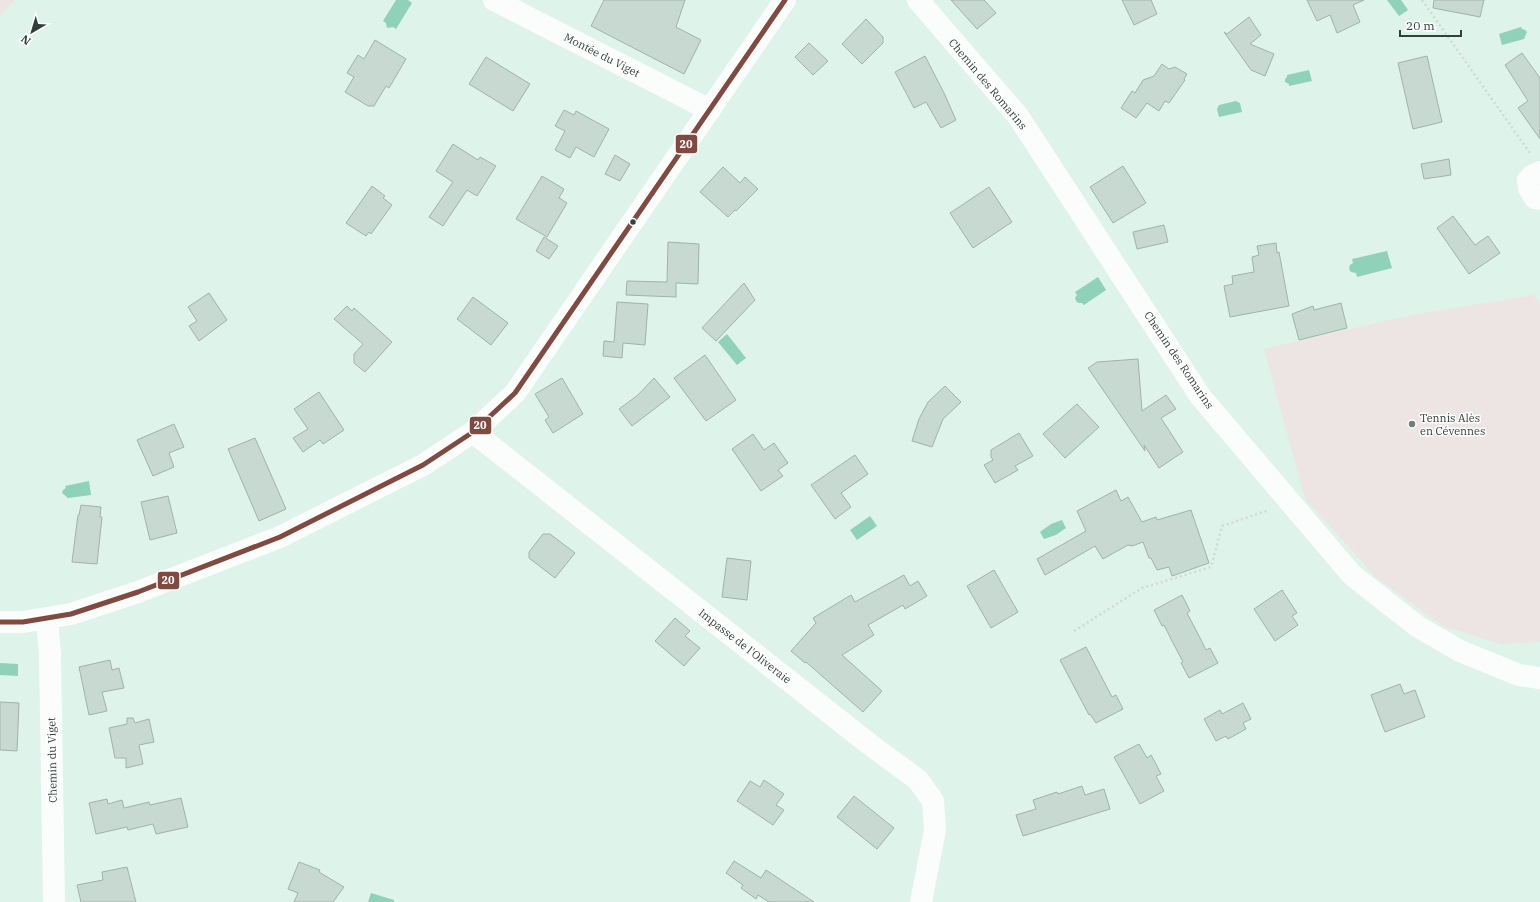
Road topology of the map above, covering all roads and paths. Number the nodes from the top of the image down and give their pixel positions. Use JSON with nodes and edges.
{"nodes":[{"id":1,"x":494,"y":0,"type":"edge"},
{"id":2,"x":785,"y":0,"type":"edge"},
{"id":3,"x":918,"y":0,"type":"edge"},
{"id":4,"x":1422,"y":0,"type":"edge"},
{"id":5,"x":710,"y":110,"type":"junction"},
{"id":6,"x":1535,"y":163,"type":"edge"},
{"id":7,"x":1540,"y":199,"type":"edge"},
{"id":8,"x":473,"y":432,"type":"junction"},
{"id":9,"x":1290,"y":503,"type":"junction"},
{"id":10,"x":47,"y":619,"type":"junction"},
{"id":11,"x":0,"y":622,"type":"edge"},
{"id":12,"x":1074,"y":631,"type":"dead end"},
{"id":13,"x":1540,"y":678,"type":"edge"},
{"id":14,"x":54,"y":902,"type":"edge"},
{"id":15,"x":921,"y":902,"type":"edge"}],
"edges":[{"from":1,"to":5,"type":"street","name":"Montée du Viget"},
{"from":2,"to":5,"type":"street"},
{"from":3,"to":9,"type":"street","name":"Chemin des Romarins"},
{"from":4,"to":6,"type":"path"},
{"from":5,"to":8,"type":"street"},
{"from":6,"to":7,"type":"street"},
{"from":8,"to":10,"type":"street"},
{"from":8,"to":15,"type":"street","name":"Impasse de l'Oliveraie"},
{"from":9,"to":12,"type":"path"},
{"from":9,"to":13,"type":"street","name":"Chemin des Romarins"},
{"from":10,"to":11,"type":"street"},
{"from":10,"to":14,"type":"street","name":"Chemin du Viget"}]}
